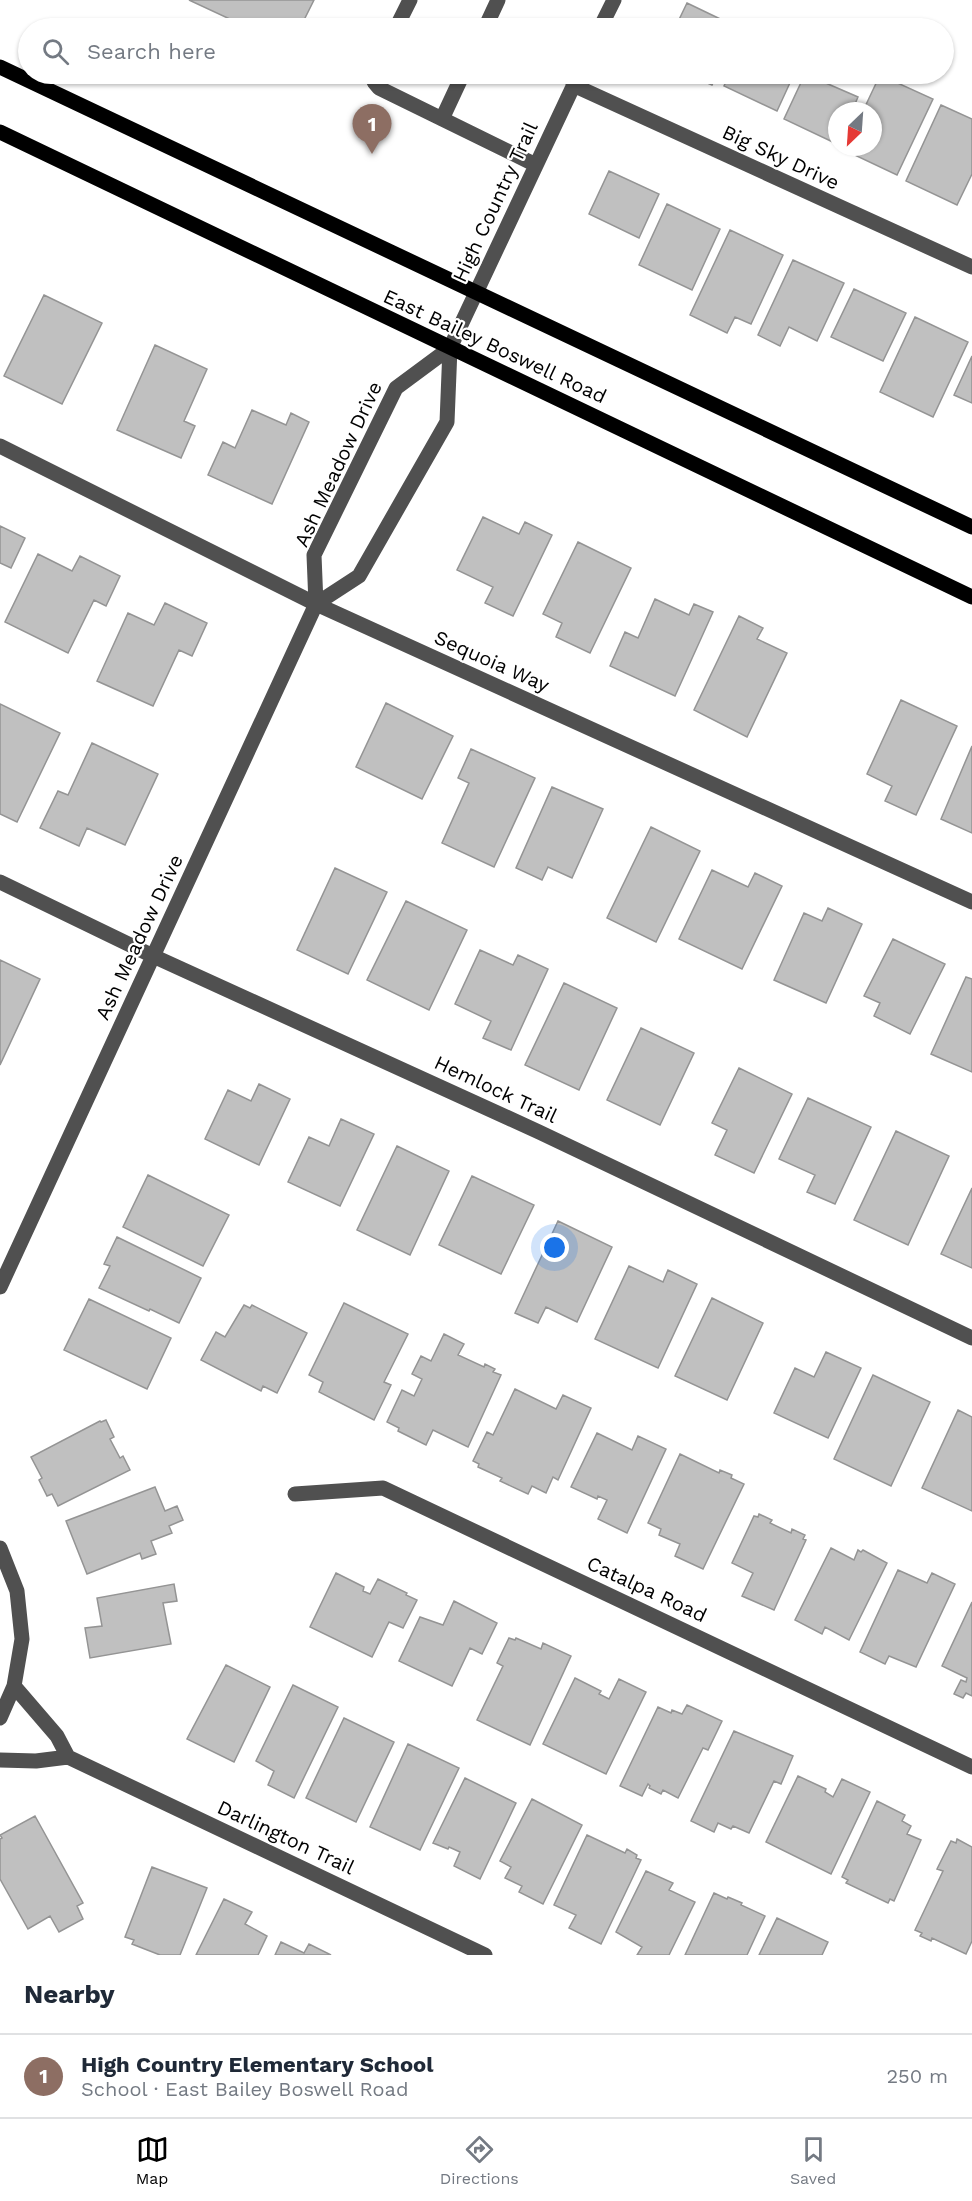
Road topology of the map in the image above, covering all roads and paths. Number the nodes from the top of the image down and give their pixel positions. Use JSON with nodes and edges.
{"nodes":[{"id":1,"x":410,"y":0,"type":"edge"},
{"id":2,"x":498,"y":0,"type":"edge"},
{"id":3,"x":614,"y":0,"type":"edge"},
{"id":4,"x":401,"y":18,"type":"edge"},
{"id":5,"x":489,"y":18,"type":"edge"},
{"id":6,"x":605,"y":18,"type":"edge"},
{"id":7,"x":0,"y":67,"type":"edge"},
{"id":8,"x":18,"y":75,"type":"edge"},
{"id":9,"x":36,"y":84,"type":"edge"},
{"id":10,"x":376,"y":84,"type":"edge"},
{"id":11,"x":458,"y":84,"type":"edge"},
{"id":12,"x":574,"y":84,"type":"edge"},
{"id":13,"x":584,"y":84,"type":"edge"},
{"id":14,"x":442,"y":119,"type":"junction"},
{"id":15,"x":0,"y":132,"type":"edge"},
{"id":16,"x":536,"y":165,"type":"junction"},
{"id":17,"x":972,"y":267,"type":"edge"},
{"id":18,"x":477,"y":291,"type":"junction"},
{"id":19,"x":450,"y":348,"type":"junction"},
{"id":20,"x":0,"y":446,"type":"edge"},
{"id":21,"x":972,"y":527,"type":"edge"},
{"id":22,"x":972,"y":597,"type":"edge"},
{"id":23,"x":316,"y":604,"type":"junction"},
{"id":24,"x":0,"y":882,"type":"edge"},
{"id":25,"x":972,"y":902,"type":"edge"},
{"id":26,"x":153,"y":956,"type":"junction"},
{"id":27,"x":0,"y":1287,"type":"edge"},
{"id":28,"x":972,"y":1338,"type":"edge"},
{"id":29,"x":295,"y":1494,"type":"dead end"},
{"id":30,"x":0,"y":1548,"type":"edge"},
{"id":31,"x":14,"y":1686,"type":"junction"},
{"id":32,"x":0,"y":1718,"type":"edge"},
{"id":33,"x":68,"y":1757,"type":"junction"},
{"id":34,"x":0,"y":1760,"type":"edge"},
{"id":35,"x":972,"y":1767,"type":"edge"},
{"id":36,"x":485,"y":1955,"type":"edge"}],
"edges":[{"from":1,"to":4,"type":"street"},
{"from":2,"to":5,"type":"street"},
{"from":3,"to":6,"type":"street"},
{"from":7,"to":8,"type":"main road","name":"East Bailey Boswell Road"},
{"from":9,"to":18,"type":"main road","name":"East Bailey Boswell Road"},
{"from":10,"to":14,"type":"street"},
{"from":11,"to":14,"type":"street"},
{"from":12,"to":16,"type":"street","name":"High Country Trail"},
{"from":13,"to":17,"type":"street","name":"Big Sky Drive"},
{"from":14,"to":16,"type":"street"},
{"from":15,"to":19,"type":"main road","name":"East Bailey Boswell Road"},
{"from":16,"to":18,"type":"street","name":"High Country Trail"},
{"from":18,"to":19,"type":"street","name":"High Country Trail"},
{"from":18,"to":21,"type":"main road","name":"East Bailey Boswell Road"},
{"from":19,"to":22,"type":"main road","name":"East Bailey Boswell Road"},
{"from":19,"to":23,"type":"street","name":"Ash Meadow Drive"},
{"from":19,"to":23,"type":"street"},
{"from":20,"to":23,"type":"street","name":"Sequoia Way"},
{"from":23,"to":25,"type":"street","name":"Sequoia Way"},
{"from":23,"to":26,"type":"street","name":"Ash Meadow Drive"},
{"from":24,"to":26,"type":"street","name":"Hemlock Trail"},
{"from":26,"to":27,"type":"street","name":"Ash Meadow Drive"},
{"from":26,"to":28,"type":"street","name":"Hemlock Trail"},
{"from":29,"to":35,"type":"street","name":"Catalpa Road"},
{"from":30,"to":31,"type":"street"},
{"from":31,"to":32,"type":"street"},
{"from":31,"to":33,"type":"street"},
{"from":33,"to":34,"type":"street"},
{"from":33,"to":36,"type":"street","name":"Darlington Trail"}]}
